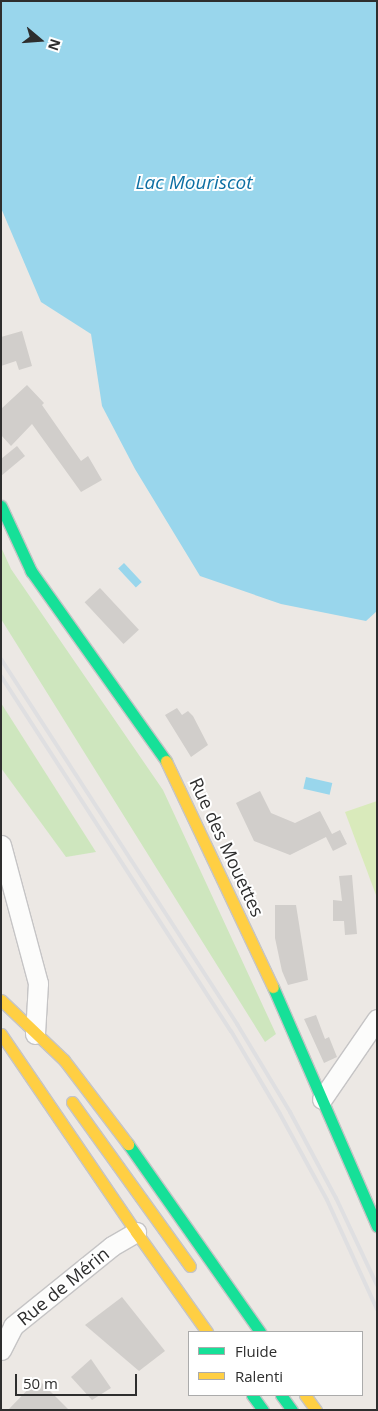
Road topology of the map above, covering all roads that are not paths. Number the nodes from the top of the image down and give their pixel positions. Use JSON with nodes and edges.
{"nodes":[{"id":1,"x":1,"y":506,"type":"edge"},
{"id":2,"x":1,"y":845,"type":"edge"},
{"id":3,"x":1,"y":1002,"type":"edge"},
{"id":4,"x":377,"y":1019,"type":"edge"},
{"id":5,"x":1,"y":1034,"type":"edge"},
{"id":6,"x":35,"y":1042,"type":"junction"},
{"id":7,"x":63,"y":1089,"type":"dead end"},
{"id":8,"x":322,"y":1099,"type":"junction"},
{"id":9,"x":377,"y":1226,"type":"edge"},
{"id":10,"x":136,"y":1232,"type":"junction"},
{"id":11,"x":198,"y":1278,"type":"dead end"},
{"id":12,"x":206,"y":1331,"type":"edge"},
{"id":13,"x":259,"y":1331,"type":"edge"},
{"id":14,"x":1,"y":1350,"type":"edge"},
{"id":15,"x":253,"y":1396,"type":"edge"},
{"id":16,"x":282,"y":1396,"type":"edge"},
{"id":17,"x":306,"y":1396,"type":"edge"},
{"id":18,"x":263,"y":1410,"type":"edge"},
{"id":19,"x":292,"y":1410,"type":"edge"},
{"id":20,"x":316,"y":1410,"type":"edge"}],
"edges":[{"from":1,"to":8,"type":"main road","name":"Rue des Mouettes"},
{"from":2,"to":6,"type":"street"},
{"from":3,"to":6,"type":"main road"},
{"from":3,"to":6,"type":"main road"},
{"from":4,"to":8,"type":"street"},
{"from":5,"to":10,"type":"main road"},
{"from":6,"to":13,"type":"main road"},
{"from":7,"to":11,"type":"main road"},
{"from":8,"to":9,"type":"main road","name":"Rue des Mouettes"},
{"from":10,"to":12,"type":"main road"},
{"from":10,"to":14,"type":"street","name":"Rue de Mérin"},
{"from":15,"to":18,"type":"main road"},
{"from":16,"to":19,"type":"main road"},
{"from":17,"to":20,"type":"main road"}]}
